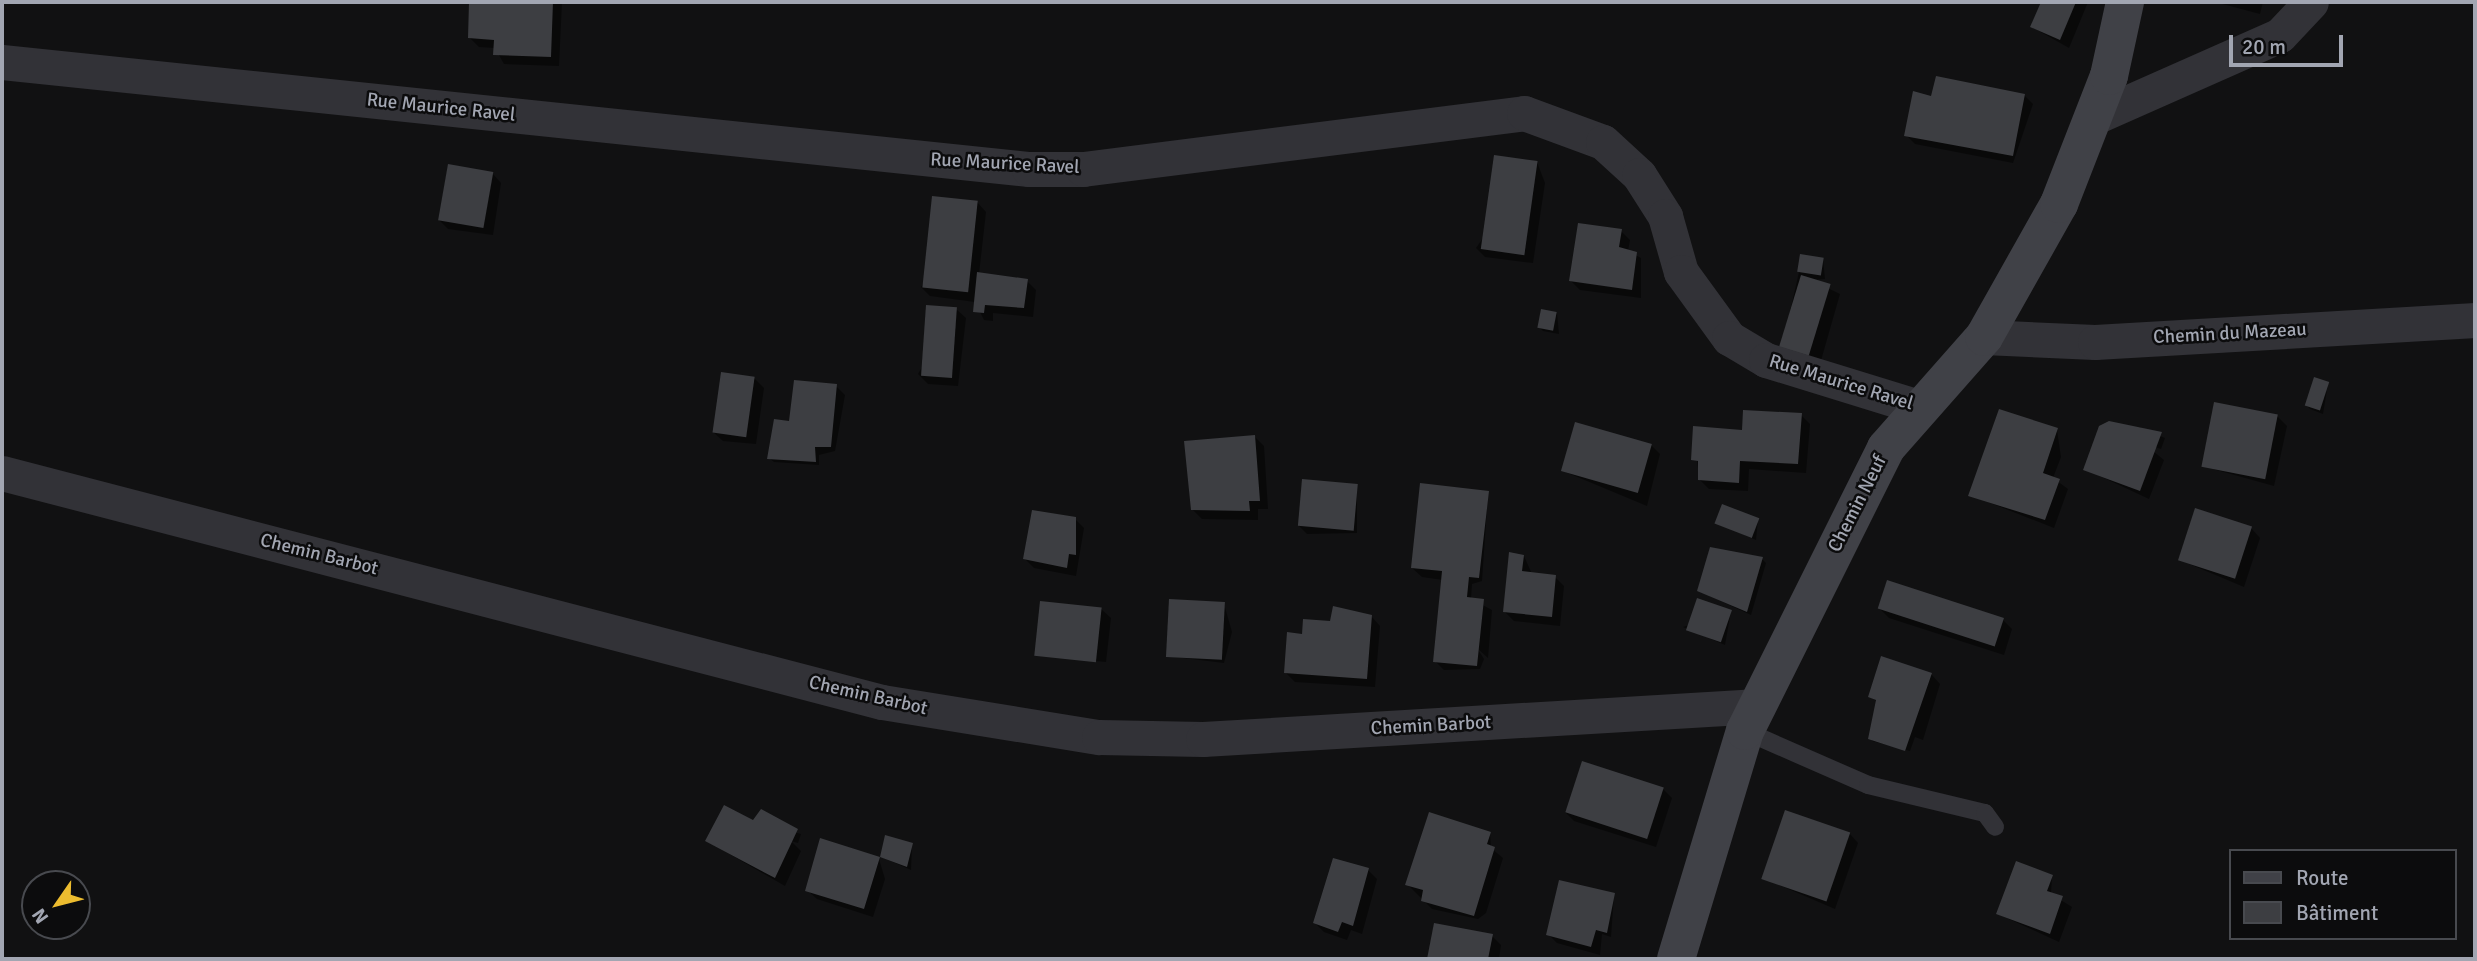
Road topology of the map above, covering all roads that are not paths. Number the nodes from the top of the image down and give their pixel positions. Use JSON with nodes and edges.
{"nodes":[{"id":1,"x":2125,"y":2,"type":"edge"},
{"id":2,"x":2311,"y":2,"type":"edge"},
{"id":3,"x":2,"y":62,"type":"edge"},
{"id":4,"x":2095,"y":117,"type":"junction"},
{"id":5,"x":2475,"y":320,"type":"edge"},
{"id":6,"x":1984,"y":337,"type":"junction"},
{"id":7,"x":1922,"y":408,"type":"junction"},
{"id":8,"x":2,"y":473,"type":"edge"},
{"id":9,"x":1751,"y":719,"type":"junction"},
{"id":10,"x":1995,"y":827,"type":"dead end"},
{"id":11,"x":1676,"y":959,"type":"edge"}],
"edges":[{"from":1,"to":4,"type":"main road","name":"Chemin Neuf"},
{"from":2,"to":4,"type":"street"},
{"from":3,"to":7,"type":"street","name":"Rue Maurice Ravel"},
{"from":4,"to":6,"type":"main road","name":"Chemin Neuf"},
{"from":5,"to":6,"type":"street","name":"Chemin du Mazeau"},
{"from":6,"to":7,"type":"main road","name":"Chemin Neuf"},
{"from":7,"to":9,"type":"main road","name":"Chemin Neuf"},
{"from":8,"to":9,"type":"street","name":"Chemin Barbot"},
{"from":9,"to":10,"type":"lane"},
{"from":9,"to":11,"type":"main road","name":"Chemin Neuf"}]}
